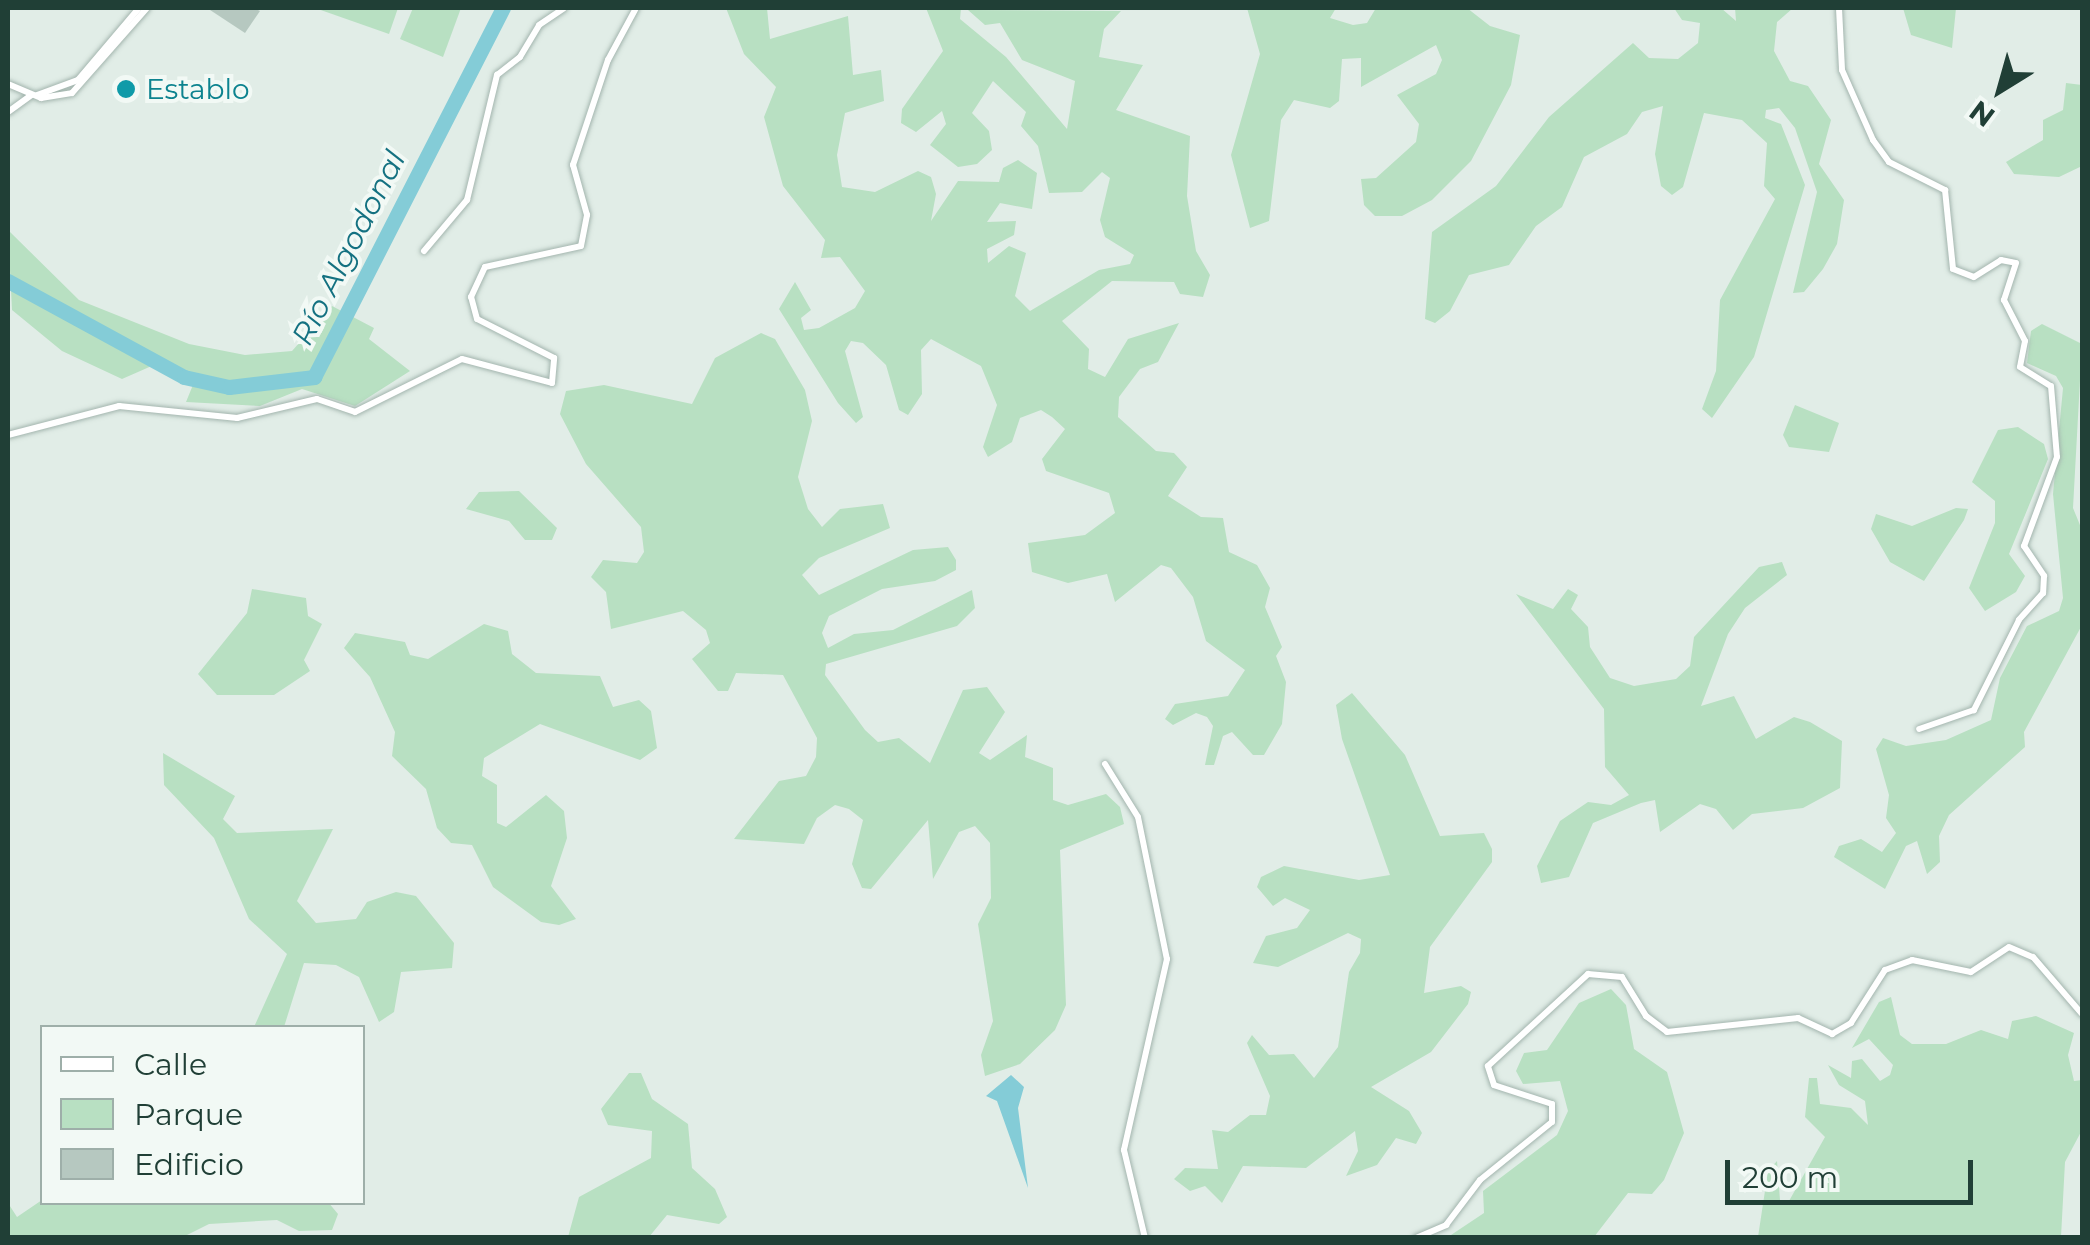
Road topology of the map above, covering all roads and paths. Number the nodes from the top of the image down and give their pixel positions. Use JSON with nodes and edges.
{"nodes":[{"id":1,"x":139,"y":8,"type":"edge"},
{"id":2,"x":147,"y":8,"type":"edge"},
{"id":3,"x":564,"y":8,"type":"edge"},
{"id":4,"x":636,"y":8,"type":"edge"},
{"id":5,"x":1839,"y":8,"type":"edge"},
{"id":6,"x":8,"y":84,"type":"edge"},
{"id":7,"x":33,"y":95,"type":"junction"},
{"id":8,"x":8,"y":112,"type":"edge"},
{"id":9,"x":424,"y":251,"type":"dead end"},
{"id":10,"x":8,"y":435,"type":"edge"},
{"id":11,"x":1919,"y":729,"type":"dead end"},
{"id":12,"x":1104,"y":764,"type":"dead end"},
{"id":13,"x":2082,"y":1014,"type":"edge"},
{"id":14,"x":1146,"y":1238,"type":"edge"},
{"id":15,"x":1416,"y":1238,"type":"edge"}],
"edges":[{"from":1,"to":7,"type":"street"},
{"from":2,"to":7,"type":"street"},
{"from":3,"to":9,"type":"street"},
{"from":4,"to":10,"type":"street"},
{"from":5,"to":11,"type":"street"},
{"from":6,"to":7,"type":"street"},
{"from":7,"to":8,"type":"street"},
{"from":12,"to":14,"type":"street"},
{"from":13,"to":15,"type":"street"}]}
